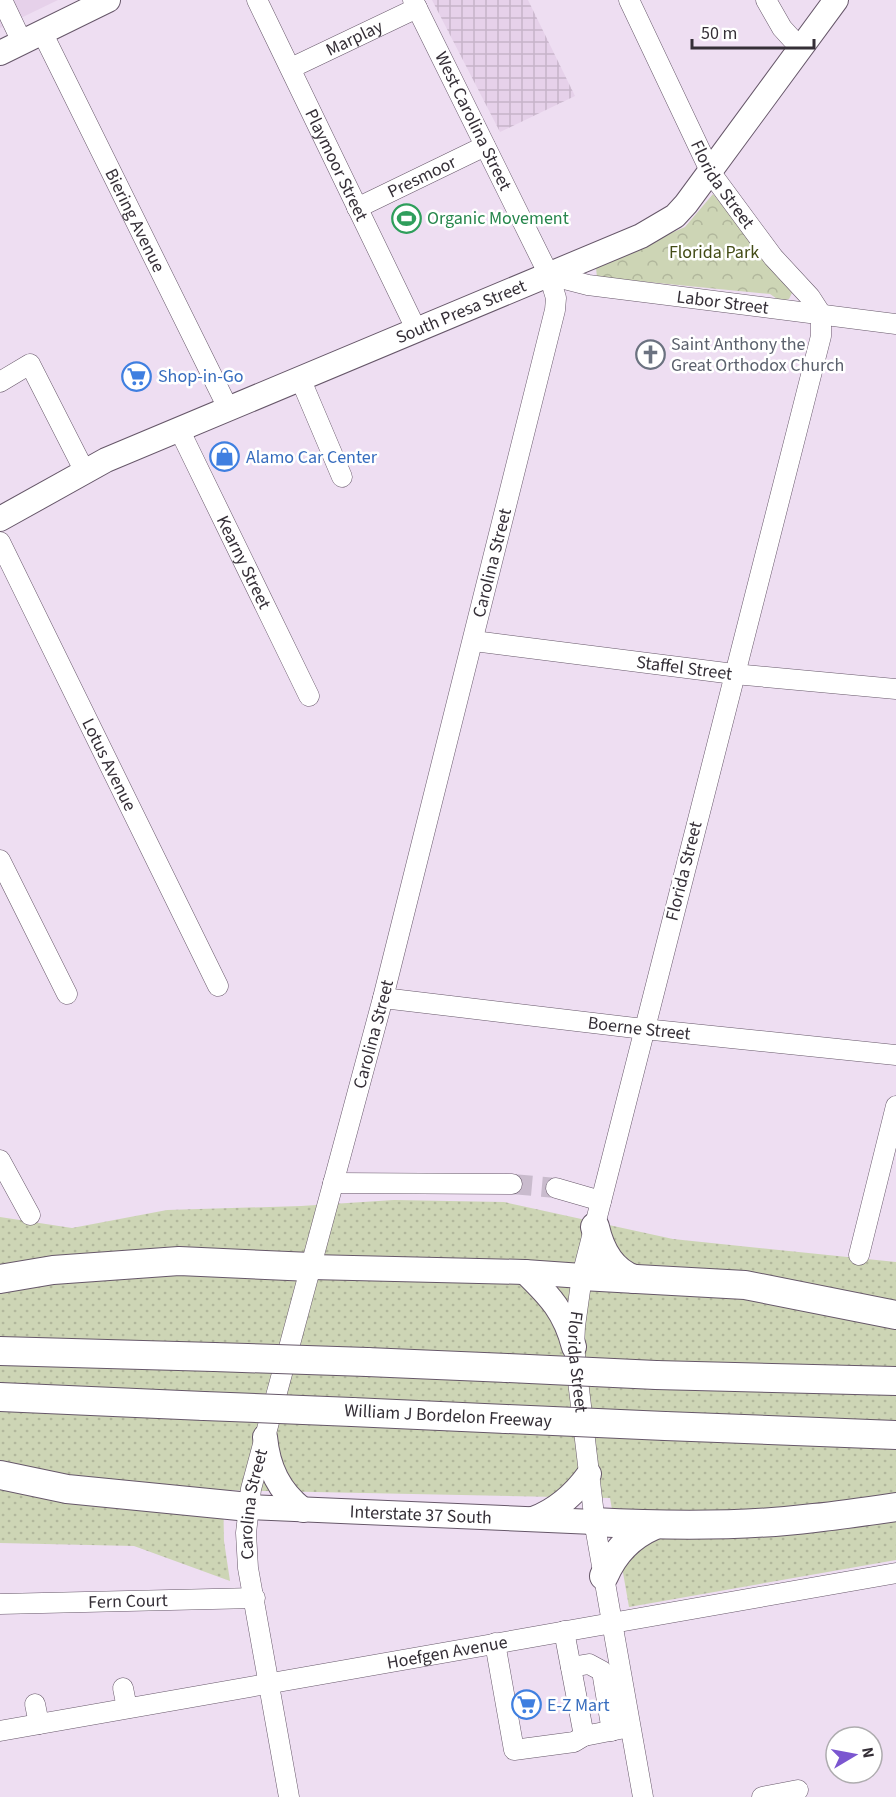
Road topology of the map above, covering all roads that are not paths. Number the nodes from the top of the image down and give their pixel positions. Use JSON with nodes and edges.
{"nodes":[{"id":1,"x":2,"y":0,"type":"edge"},
{"id":2,"x":108,"y":0,"type":"edge"},
{"id":3,"x":257,"y":0,"type":"edge"},
{"id":4,"x":629,"y":0,"type":"edge"},
{"id":5,"x":766,"y":0,"type":"edge"},
{"id":6,"x":836,"y":0,"type":"edge"},
{"id":7,"x":415,"y":4,"type":"edge"},
{"id":8,"x":32,"y":37,"type":"junction"},
{"id":9,"x":801,"y":49,"type":"junction"},
{"id":10,"x":0,"y":53,"type":"edge"},
{"id":11,"x":291,"y":68,"type":"junction"},
{"id":12,"x":485,"y":146,"type":"junction"},
{"id":13,"x":711,"y":173,"type":"junction"},
{"id":14,"x":357,"y":208,"type":"junction"},
{"id":15,"x":549,"y":275,"type":"junction"},
{"id":16,"x":821,"y":314,"type":"junction"},
{"id":17,"x":896,"y":324,"type":"edge"},
{"id":18,"x":416,"y":329,"type":"junction"},
{"id":19,"x":300,"y":378,"type":"junction"},
{"id":20,"x":0,"y":382,"type":"edge"},
{"id":21,"x":228,"y":408,"type":"junction"},
{"id":22,"x":179,"y":429,"type":"junction"},
{"id":23,"x":85,"y":472,"type":"junction"},
{"id":24,"x":342,"y":477,"type":"dead end"},
{"id":25,"x":2,"y":515,"type":"edge"},
{"id":26,"x":0,"y":542,"type":"edge"},
{"id":27,"x":474,"y":641,"type":"junction"},
{"id":28,"x":734,"y":674,"type":"junction"},
{"id":29,"x":896,"y":689,"type":"edge"},
{"id":30,"x":309,"y":696,"type":"dead end"},
{"id":31,"x":0,"y":860,"type":"edge"},
{"id":32,"x":218,"y":986,"type":"dead end"},
{"id":33,"x":67,"y":994,"type":"dead end"},
{"id":34,"x":383,"y":998,"type":"junction"},
{"id":35,"x":644,"y":1029,"type":"junction"},
{"id":36,"x":896,"y":1055,"type":"edge"},
{"id":37,"x":896,"y":1106,"type":"edge"},
{"id":38,"x":0,"y":1160,"type":"edge"},
{"id":39,"x":333,"y":1183,"type":"junction"},
{"id":40,"x":512,"y":1184,"type":"tunnel mouth"},
{"id":41,"x":556,"y":1188,"type":"tunnel mouth"},
{"id":42,"x":598,"y":1214,"type":"junction"},
{"id":43,"x":30,"y":1215,"type":"dead end"},
{"id":44,"x":859,"y":1255,"type":"dead end"},
{"id":45,"x":311,"y":1267,"type":"junction"},
{"id":46,"x":525,"y":1272,"type":"junction"},
{"id":47,"x":582,"y":1276,"type":"junction"},
{"id":48,"x":0,"y":1279,"type":"edge"},
{"id":49,"x":634,"y":1279,"type":"junction"},
{"id":50,"x":896,"y":1315,"type":"edge"},
{"id":51,"x":574,"y":1347,"type":"junction"},
{"id":52,"x":0,"y":1351,"type":"edge"},
{"id":53,"x":896,"y":1381,"type":"edge"},
{"id":54,"x":0,"y":1396,"type":"edge"},
{"id":55,"x":896,"y":1435,"type":"edge"},
{"id":56,"x":265,"y":1437,"type":"junction"},
{"id":57,"x":589,"y":1474,"type":"junction"},
{"id":58,"x":0,"y":1475,"type":"edge"},
{"id":59,"x":249,"y":1507,"type":"junction"},
{"id":60,"x":896,"y":1507,"type":"edge"},
{"id":61,"x":303,"y":1510,"type":"junction"},
{"id":62,"x":531,"y":1519,"type":"junction"},
{"id":63,"x":594,"y":1522,"type":"junction"},
{"id":64,"x":653,"y":1526,"type":"junction"},
{"id":65,"x":896,"y":1573,"type":"edge"},
{"id":66,"x":604,"y":1576,"type":"junction"},
{"id":67,"x":255,"y":1598,"type":"junction"},
{"id":68,"x":0,"y":1604,"type":"edge"},
{"id":69,"x":612,"y":1622,"type":"junction"},
{"id":70,"x":564,"y":1631,"type":"junction"},
{"id":71,"x":495,"y":1643,"type":"junction"},
{"id":72,"x":572,"y":1667,"type":"junction"},
{"id":73,"x":269,"y":1683,"type":"junction"},
{"id":74,"x":123,"y":1688,"type":"dead end"},
{"id":75,"x":35,"y":1704,"type":"dead end"},
{"id":76,"x":127,"y":1708,"type":"junction"},
{"id":77,"x":39,"y":1724,"type":"junction"},
{"id":78,"x":621,"y":1729,"type":"junction"},
{"id":79,"x":0,"y":1731,"type":"edge"},
{"id":80,"x":584,"y":1736,"type":"junction"},
{"id":81,"x":798,"y":1790,"type":"dead end"},
{"id":82,"x":289,"y":1797,"type":"edge"},
{"id":83,"x":643,"y":1797,"type":"edge"},
{"id":84,"x":762,"y":1797,"type":"edge"}],
"edges":[{"from":1,"to":8,"type":"street","name":"Biering Avenue"},
{"from":2,"to":8,"type":"main road"},
{"from":3,"to":11,"type":"street","name":"Playmoor Street"},
{"from":4,"to":13,"type":"street","name":"Florida Street"},
{"from":5,"to":9,"type":"street"},
{"from":6,"to":9,"type":"main road","name":"South Presa Street"},
{"from":7,"to":11,"type":"street","name":"Marplay"},
{"from":7,"to":12,"type":"street","name":"West Carolina Street"},
{"from":8,"to":10,"type":"main road"},
{"from":8,"to":21,"type":"street","name":"Biering Avenue"},
{"from":9,"to":13,"type":"main road","name":"South Presa Street"},
{"from":11,"to":14,"type":"street","name":"Playmoor Street"},
{"from":12,"to":14,"type":"street","name":"Presmoor"},
{"from":12,"to":15,"type":"street","name":"West Carolina Street"},
{"from":13,"to":15,"type":"main road","name":"South Presa Street"},
{"from":13,"to":16,"type":"street","name":"Florida Street"},
{"from":14,"to":18,"type":"street","name":"Playmoor Street"},
{"from":15,"to":16,"type":"street","name":"Labor Street"},
{"from":15,"to":18,"type":"main road","name":"South Presa Street"},
{"from":15,"to":27,"type":"street","name":"Carolina Street"},
{"from":16,"to":17,"type":"street","name":"Labor Street"},
{"from":16,"to":28,"type":"street","name":"Florida Street"},
{"from":18,"to":19,"type":"main road","name":"South Presa Street"},
{"from":19,"to":21,"type":"main road","name":"South Presa Street"},
{"from":19,"to":24,"type":"street"},
{"from":20,"to":23,"type":"street"},
{"from":21,"to":22,"type":"main road","name":"South Presa Street"},
{"from":22,"to":23,"type":"main road","name":"South Presa Street"},
{"from":22,"to":30,"type":"street","name":"Kearny Street"},
{"from":23,"to":25,"type":"main road","name":"South Presa Street"},
{"from":26,"to":32,"type":"street","name":"Lotus Avenue"},
{"from":27,"to":28,"type":"street","name":"Staffel Street"},
{"from":27,"to":34,"type":"street","name":"Carolina Street"},
{"from":28,"to":29,"type":"street","name":"Staffel Street"},
{"from":28,"to":35,"type":"street","name":"Florida Street"},
{"from":31,"to":33,"type":"street"},
{"from":34,"to":35,"type":"street","name":"Boerne Street"},
{"from":34,"to":39,"type":"street","name":"Carolina Street"},
{"from":35,"to":36,"type":"street","name":"Boerne Street"},
{"from":35,"to":42,"type":"street","name":"Florida Street"},
{"from":37,"to":44,"type":"street"},
{"from":38,"to":43,"type":"street"},
{"from":39,"to":40,"type":"street"},
{"from":39,"to":45,"type":"street","name":"Carolina Street"},
{"from":41,"to":42,"type":"street"},
{"from":42,"to":47,"type":"street","name":"Florida Street"},
{"from":42,"to":49,"type":"highway"},
{"from":45,"to":46,"type":"main road"},
{"from":45,"to":48,"type":"highway"},
{"from":45,"to":56,"type":"street","name":"Carolina Street"},
{"from":46,"to":47,"type":"main road"},
{"from":46,"to":51,"type":"main road"},
{"from":47,"to":49,"type":"highway"},
{"from":47,"to":51,"type":"street","name":"Florida Street"},
{"from":49,"to":50,"type":"highway"},
{"from":51,"to":57,"type":"street","name":"Florida Street"},
{"from":52,"to":53,"type":"highway","bridge":true},
{"from":54,"to":55,"type":"highway","name":"William J Bordelon Freeway","bridge":true},
{"from":56,"to":59,"type":"street","name":"Carolina Street"},
{"from":56,"to":61,"type":"main road"},
{"from":57,"to":62,"type":"main road"},
{"from":57,"to":63,"type":"street","name":"Florida Street"},
{"from":58,"to":59,"type":"highway"},
{"from":59,"to":61,"type":"main road","name":"Interstate 37 South"},
{"from":59,"to":67,"type":"street","name":"Carolina Street"},
{"from":60,"to":64,"type":"highway"},
{"from":61,"to":62,"type":"main road","name":"Interstate 37 South"},
{"from":62,"to":63,"type":"main road","name":"Interstate 37 South"},
{"from":63,"to":64,"type":"highway"},
{"from":63,"to":66,"type":"street","name":"Florida Street"},
{"from":64,"to":66,"type":"highway"},
{"from":65,"to":69,"type":"street","name":"Hoefgen Avenue"},
{"from":66,"to":69,"type":"street","name":"Florida Street"},
{"from":67,"to":68,"type":"street","name":"Fern Court"},
{"from":67,"to":73,"type":"street","name":"Carolina Street"},
{"from":69,"to":70,"type":"street","name":"Hoefgen Avenue"},
{"from":69,"to":78,"type":"street","name":"Florida Street"},
{"from":70,"to":71,"type":"street","name":"Hoefgen Avenue"},
{"from":70,"to":72,"type":"street"},
{"from":71,"to":73,"type":"street","name":"Hoefgen Avenue"},
{"from":71,"to":80,"type":"street"},
{"from":72,"to":78,"type":"street"},
{"from":72,"to":80,"type":"street"},
{"from":73,"to":76,"type":"street","name":"Hoefgen Avenue"},
{"from":73,"to":82,"type":"street","name":"Carolina Street"},
{"from":74,"to":76,"type":"street"},
{"from":75,"to":77,"type":"street"},
{"from":76,"to":77,"type":"street","name":"Hoefgen Avenue"},
{"from":77,"to":79,"type":"street","name":"Hoefgen Avenue"},
{"from":78,"to":80,"type":"street"},
{"from":78,"to":83,"type":"street","name":"Florida Street"},
{"from":81,"to":84,"type":"street"}]}
